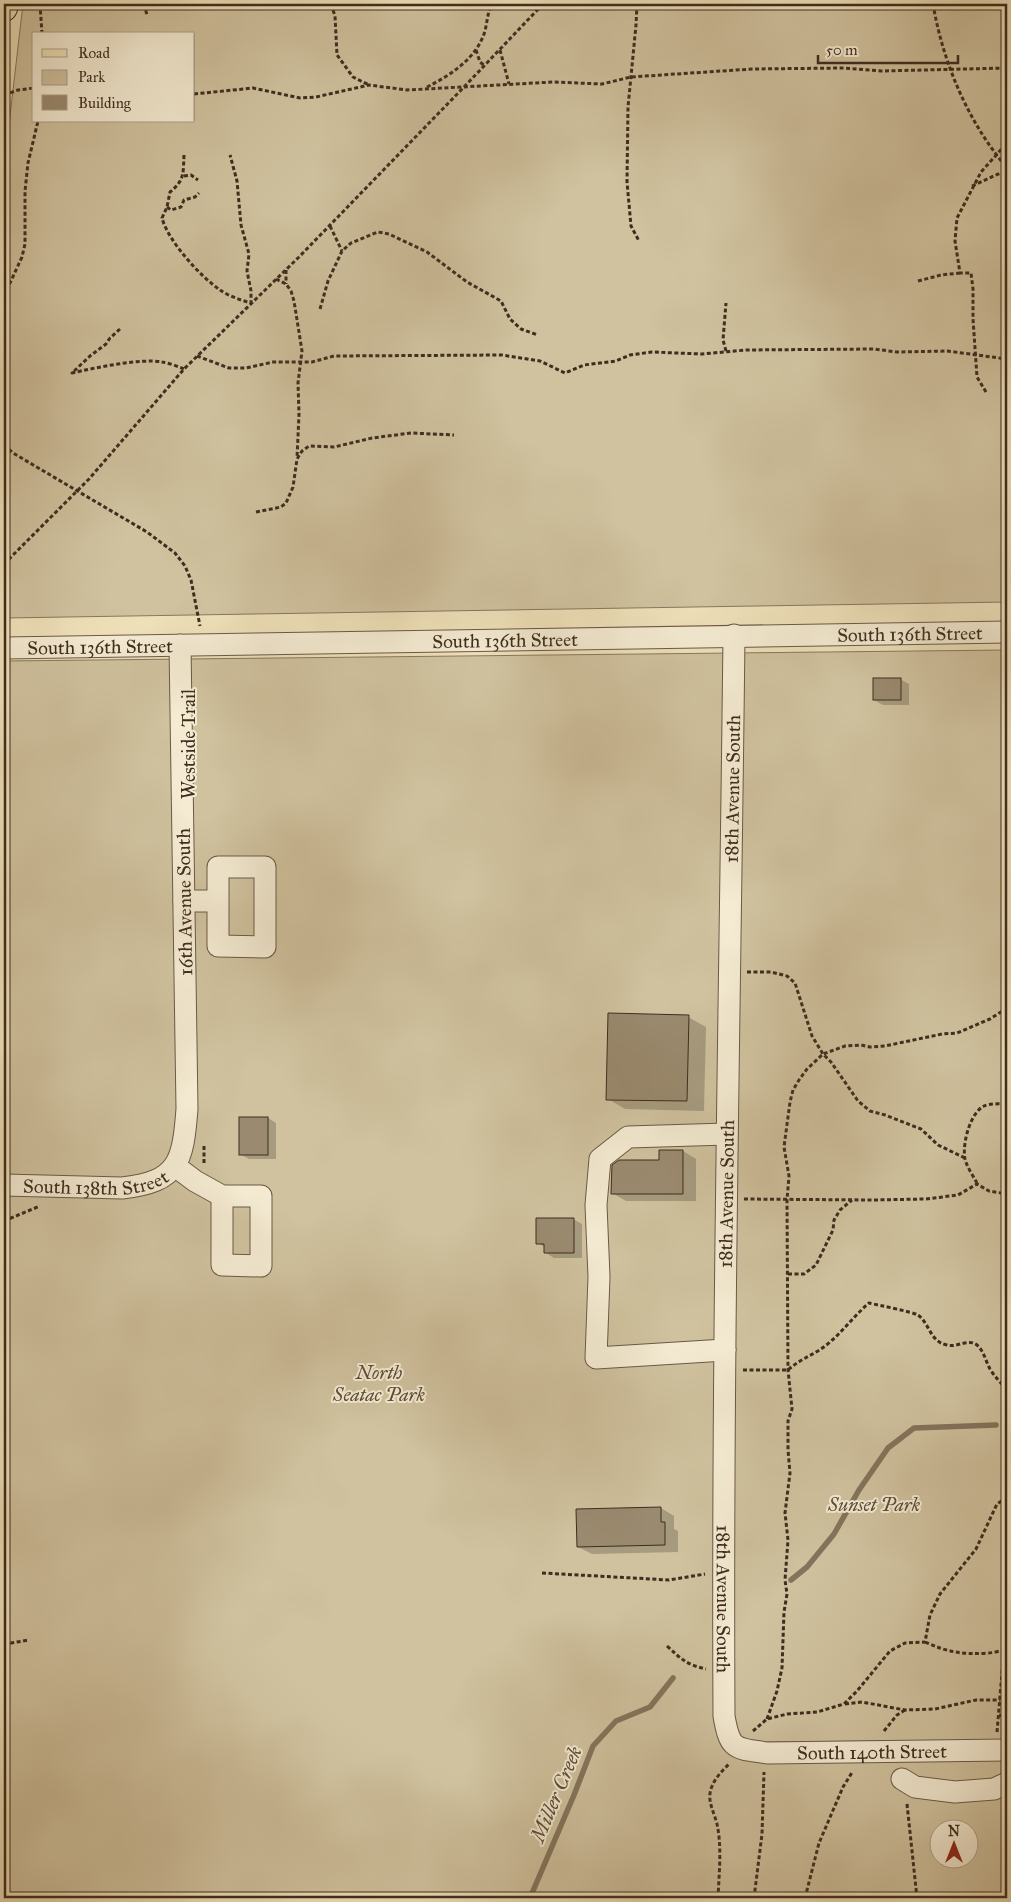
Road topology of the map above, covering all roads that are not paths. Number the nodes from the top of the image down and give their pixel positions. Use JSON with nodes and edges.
{"nodes":[{"id":1,"x":4,"y":4,"type":"edge"},
{"id":2,"x":4,"y":8,"type":"edge"},
{"id":3,"x":1007,"y":632,"type":"edge"},
{"id":4,"x":734,"y":635,"type":"junction"},
{"id":5,"x":190,"y":645,"type":"junction"},
{"id":6,"x":4,"y":648,"type":"edge"},
{"id":7,"x":184,"y":901,"type":"junction"},
{"id":8,"x":218,"y":901,"type":"dead end"},
{"id":9,"x":727,"y":1134,"type":"junction"},
{"id":10,"x":177,"y":1162,"type":"junction"},
{"id":11,"x":4,"y":1186,"type":"edge"},
{"id":12,"x":222,"y":1196,"type":"dead end"},
{"id":13,"x":725,"y":1360,"type":"junction"},
{"id":14,"x":737,"y":1748,"type":"joint"},
{"id":15,"x":1001,"y":1750,"type":"edge"},
{"id":16,"x":902,"y":1779,"type":"road end"},
{"id":17,"x":1007,"y":1783,"type":"edge"}],
"edges":[{"from":1,"to":2,"type":"main road"},
{"from":3,"to":4,"type":"street","name":"South 136th Street"},
{"from":4,"to":5,"type":"street","name":"South 136th Street"},
{"from":4,"to":9,"type":"street","name":"18th Avenue South"},
{"from":5,"to":6,"type":"street","name":"South 136th Street"},
{"from":5,"to":7,"type":"street","name":"16th Avenue South"},
{"from":7,"to":8,"type":"street"},
{"from":7,"to":10,"type":"street","name":"16th Avenue South"},
{"from":9,"to":13,"type":"street","name":"18th Avenue South"},
{"from":9,"to":13,"type":"street"},
{"from":10,"to":11,"type":"street","name":"South 138th Street"},
{"from":10,"to":12,"type":"street"},
{"from":13,"to":14,"type":"street","name":"18th Avenue South"},
{"from":14,"to":15,"type":"street","name":"South 140th Street"},
{"from":16,"to":17,"type":"street"}]}
